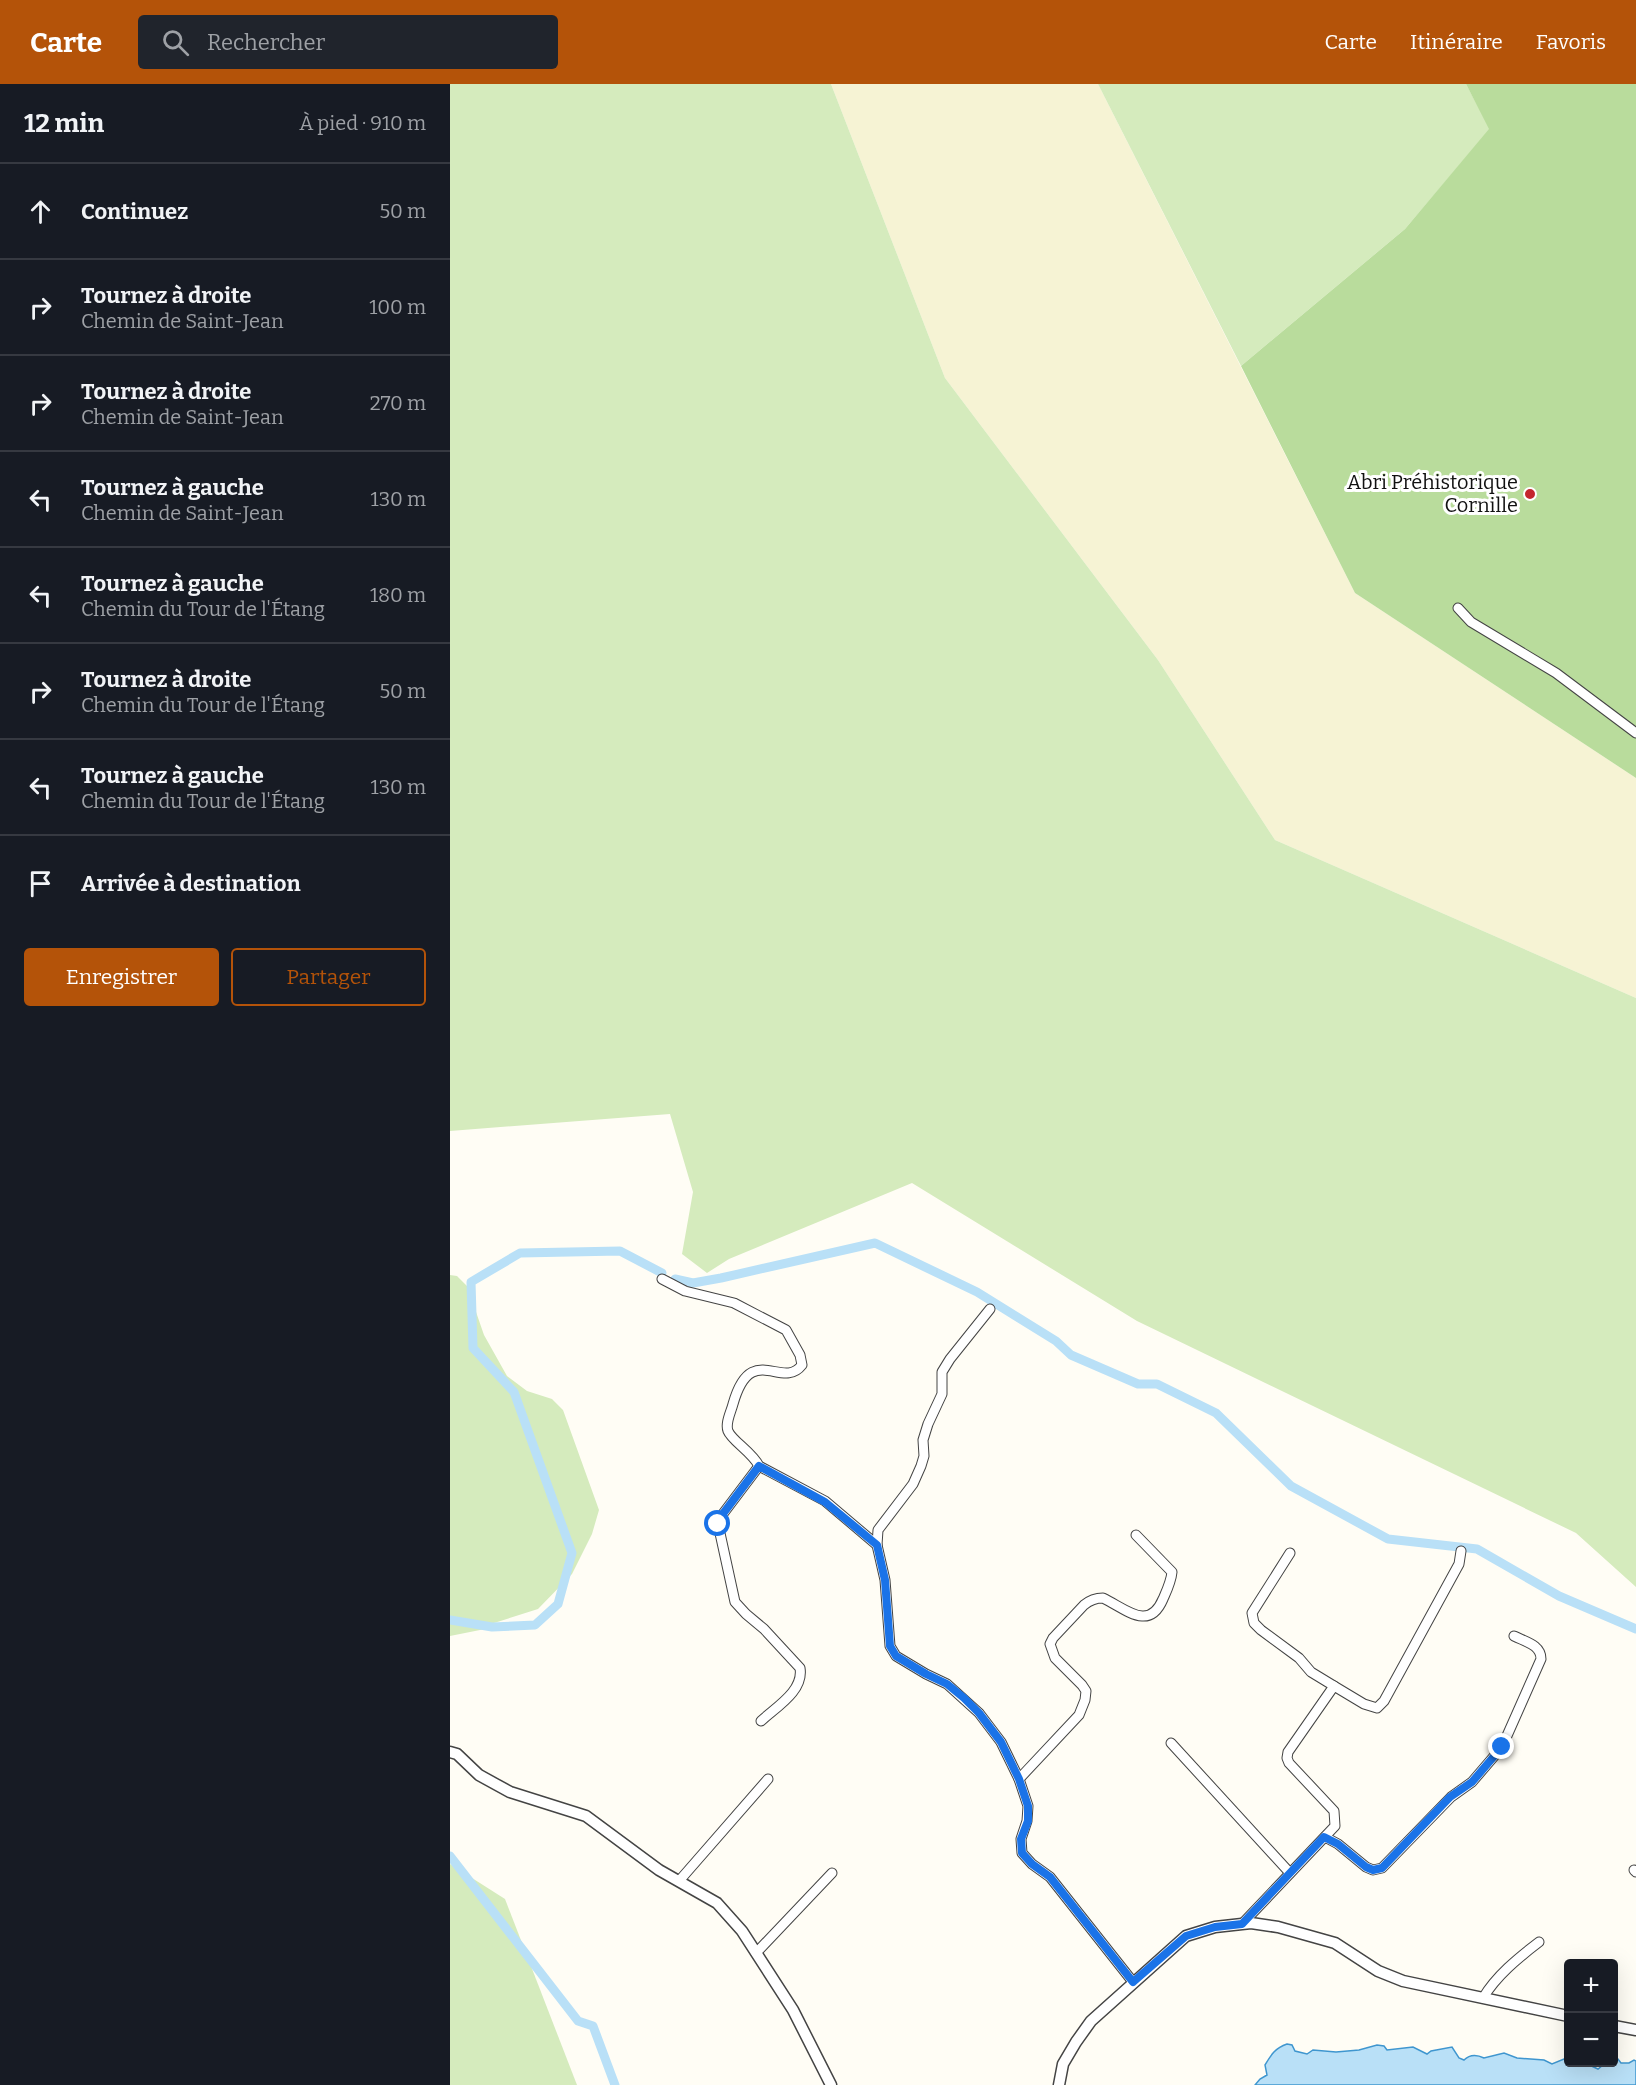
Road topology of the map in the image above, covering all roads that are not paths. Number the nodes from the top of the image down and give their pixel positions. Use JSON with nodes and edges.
{"nodes":[{"id":1,"x":1458,"y":608,"type":"dead end"},
{"id":2,"x":1636,"y":733,"type":"edge"},
{"id":3,"x":662,"y":1279,"type":"dead end"},
{"id":4,"x":990,"y":1309,"type":"dead end"},
{"id":5,"x":759,"y":1466,"type":"junction"},
{"id":6,"x":1136,"y":1535,"type":"dead end"},
{"id":7,"x":877,"y":1545,"type":"junction"},
{"id":8,"x":1461,"y":1551,"type":"dead end"},
{"id":9,"x":1290,"y":1553,"type":"dead end"},
{"id":10,"x":1514,"y":1636,"type":"dead end"},
{"id":11,"x":1334,"y":1686,"type":"junction"},
{"id":12,"x":761,"y":1721,"type":"dead end"},
{"id":13,"x":1171,"y":1743,"type":"dead end"},
{"id":14,"x":450,"y":1752,"type":"edge"},
{"id":15,"x":768,"y":1779,"type":"dead end"},
{"id":16,"x":1019,"y":1779,"type":"junction"},
{"id":17,"x":1324,"y":1837,"type":"junction"},
{"id":18,"x":832,"y":1873,"type":"dead end"},
{"id":19,"x":1290,"y":1873,"type":"junction"},
{"id":20,"x":679,"y":1881,"type":"junction"},
{"id":21,"x":1242,"y":1924,"type":"junction"},
{"id":22,"x":1539,"y":1942,"type":"dead end"},
{"id":23,"x":756,"y":1953,"type":"junction"},
{"id":24,"x":1133,"y":1982,"type":"junction"},
{"id":25,"x":1483,"y":1998,"type":"junction"},
{"id":26,"x":1564,"y":2015,"type":"edge"},
{"id":27,"x":1618,"y":2027,"type":"edge"},
{"id":28,"x":1636,"y":2030,"type":"edge"},
{"id":29,"x":831,"y":2085,"type":"edge"},
{"id":30,"x":1059,"y":2085,"type":"edge"}],
"edges":[{"from":1,"to":2,"type":"street"},
{"from":3,"to":5,"type":"street"},
{"from":4,"to":7,"type":"street"},
{"from":5,"to":7,"type":"street"},
{"from":5,"to":12,"type":"street"},
{"from":6,"to":16,"type":"street"},
{"from":7,"to":16,"type":"street"},
{"from":8,"to":11,"type":"street"},
{"from":9,"to":11,"type":"street"},
{"from":10,"to":17,"type":"street"},
{"from":11,"to":17,"type":"street"},
{"from":13,"to":19,"type":"street"},
{"from":14,"to":20,"type":"street"},
{"from":15,"to":20,"type":"street"},
{"from":16,"to":24,"type":"street"},
{"from":17,"to":19,"type":"street"},
{"from":18,"to":23,"type":"street"},
{"from":19,"to":21,"type":"street"},
{"from":20,"to":23,"type":"street"},
{"from":21,"to":24,"type":"street"},
{"from":21,"to":25,"type":"street"},
{"from":22,"to":25,"type":"street"},
{"from":23,"to":29,"type":"street"},
{"from":24,"to":30,"type":"street"},
{"from":25,"to":26,"type":"street"},
{"from":27,"to":28,"type":"street"}]}
